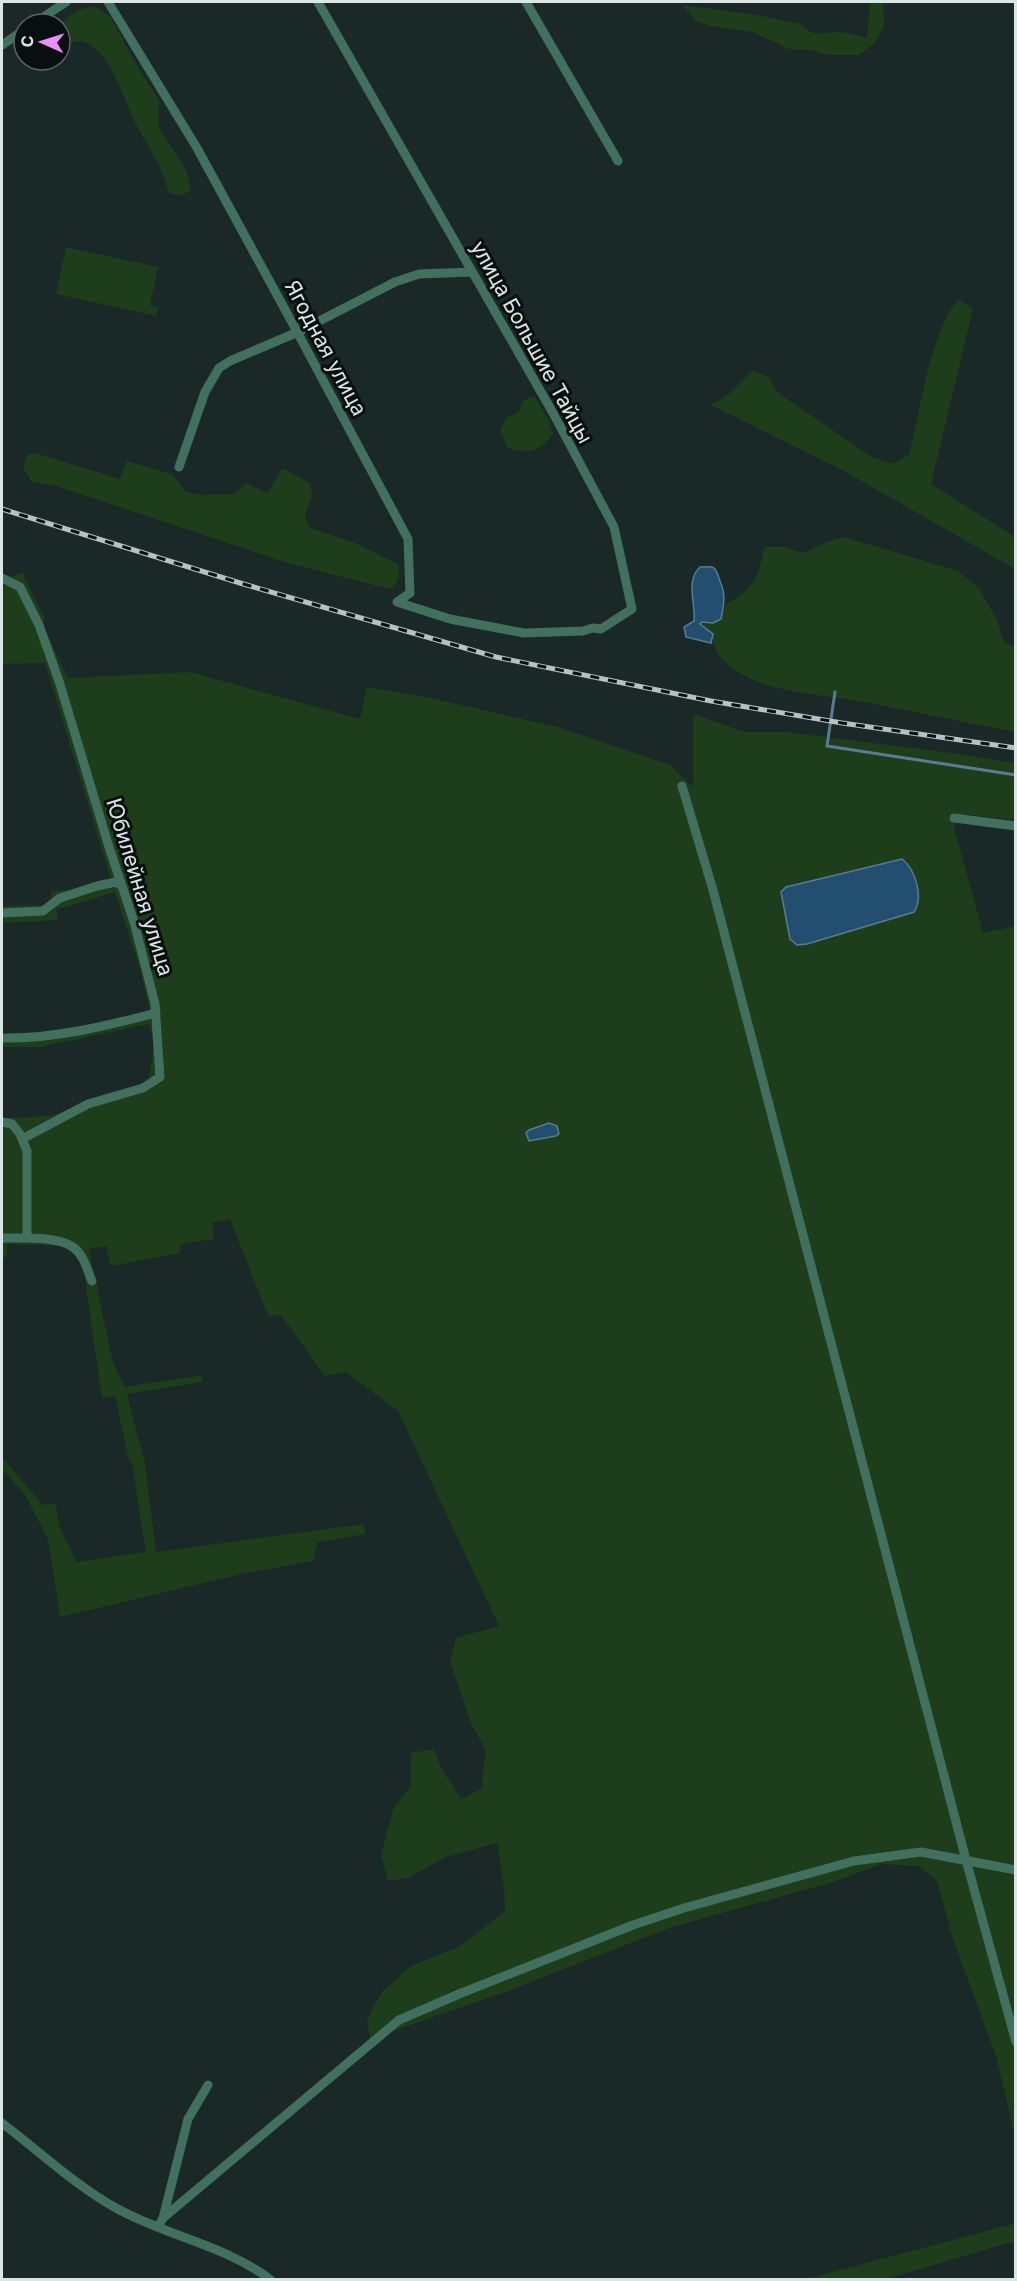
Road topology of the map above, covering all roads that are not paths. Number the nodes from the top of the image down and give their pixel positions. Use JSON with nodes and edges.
{"nodes":[{"id":1,"x":66,"y":2,"type":"edge"},
{"id":2,"x":108,"y":2,"type":"edge"},
{"id":3,"x":318,"y":2,"type":"edge"},
{"id":4,"x":526,"y":2,"type":"edge"},
{"id":5,"x":51,"y":12,"type":"edge"},
{"id":6,"x":618,"y":161,"type":"dead end"},
{"id":7,"x":472,"y":272,"type":"junction"},
{"id":8,"x":298,"y":332,"type":"junction"},
{"id":9,"x":179,"y":467,"type":"dead end"},
{"id":10,"x":2,"y":578,"type":"edge"},
{"id":11,"x":524,"y":633,"type":"joint"},
{"id":12,"x":682,"y":786,"type":"dead end"},
{"id":13,"x":954,"y":818,"type":"dead end"},
{"id":14,"x":1016,"y":826,"type":"edge"},
{"id":15,"x":122,"y":886,"type":"junction"},
{"id":16,"x":2,"y":913,"type":"edge"},
{"id":17,"x":156,"y":1014,"type":"junction"},
{"id":18,"x":2,"y":1038,"type":"edge"},
{"id":19,"x":2,"y":1122,"type":"edge"},
{"id":20,"x":22,"y":1139,"type":"junction"},
{"id":21,"x":2,"y":1238,"type":"edge"},
{"id":22,"x":27,"y":1238,"type":"junction"},
{"id":23,"x":92,"y":1281,"type":"dead end"},
{"id":24,"x":966,"y":1860,"type":"junction"},
{"id":25,"x":1016,"y":1870,"type":"edge"},
{"id":26,"x":1016,"y":2042,"type":"edge"},
{"id":27,"x":208,"y":2085,"type":"dead end"},
{"id":28,"x":2,"y":2123,"type":"edge"},
{"id":29,"x":163,"y":2217,"type":"junction"},
{"id":30,"x":158,"y":2228,"type":"junction"},
{"id":31,"x":271,"y":2280,"type":"edge"}],
"edges":[{"from":1,"to":5,"type":"street"},
{"from":2,"to":8,"type":"street","name":"Ягодная улица"},
{"from":3,"to":7,"type":"street","name":"улица Большие Тайцы"},
{"from":4,"to":6,"type":"street"},
{"from":7,"to":8,"type":"street"},
{"from":7,"to":11,"type":"street","name":"улица Большие Тайцы"},
{"from":8,"to":9,"type":"street"},
{"from":8,"to":11,"type":"street","name":"Ягодная улица"},
{"from":10,"to":15,"type":"street","name":"Юбилейная улица"},
{"from":12,"to":24,"type":"street"},
{"from":13,"to":14,"type":"street"},
{"from":15,"to":16,"type":"street"},
{"from":15,"to":17,"type":"street","name":"Юбилейная улица"},
{"from":17,"to":18,"type":"street"},
{"from":17,"to":20,"type":"street","name":"Юбилейная улица"},
{"from":19,"to":20,"type":"street"},
{"from":20,"to":22,"type":"street"},
{"from":21,"to":22,"type":"street"},
{"from":22,"to":23,"type":"street"},
{"from":24,"to":25,"type":"street"},
{"from":24,"to":26,"type":"street"},
{"from":24,"to":29,"type":"street"},
{"from":27,"to":29,"type":"street"},
{"from":28,"to":30,"type":"street"},
{"from":29,"to":30,"type":"street"},
{"from":30,"to":31,"type":"street"}]}
